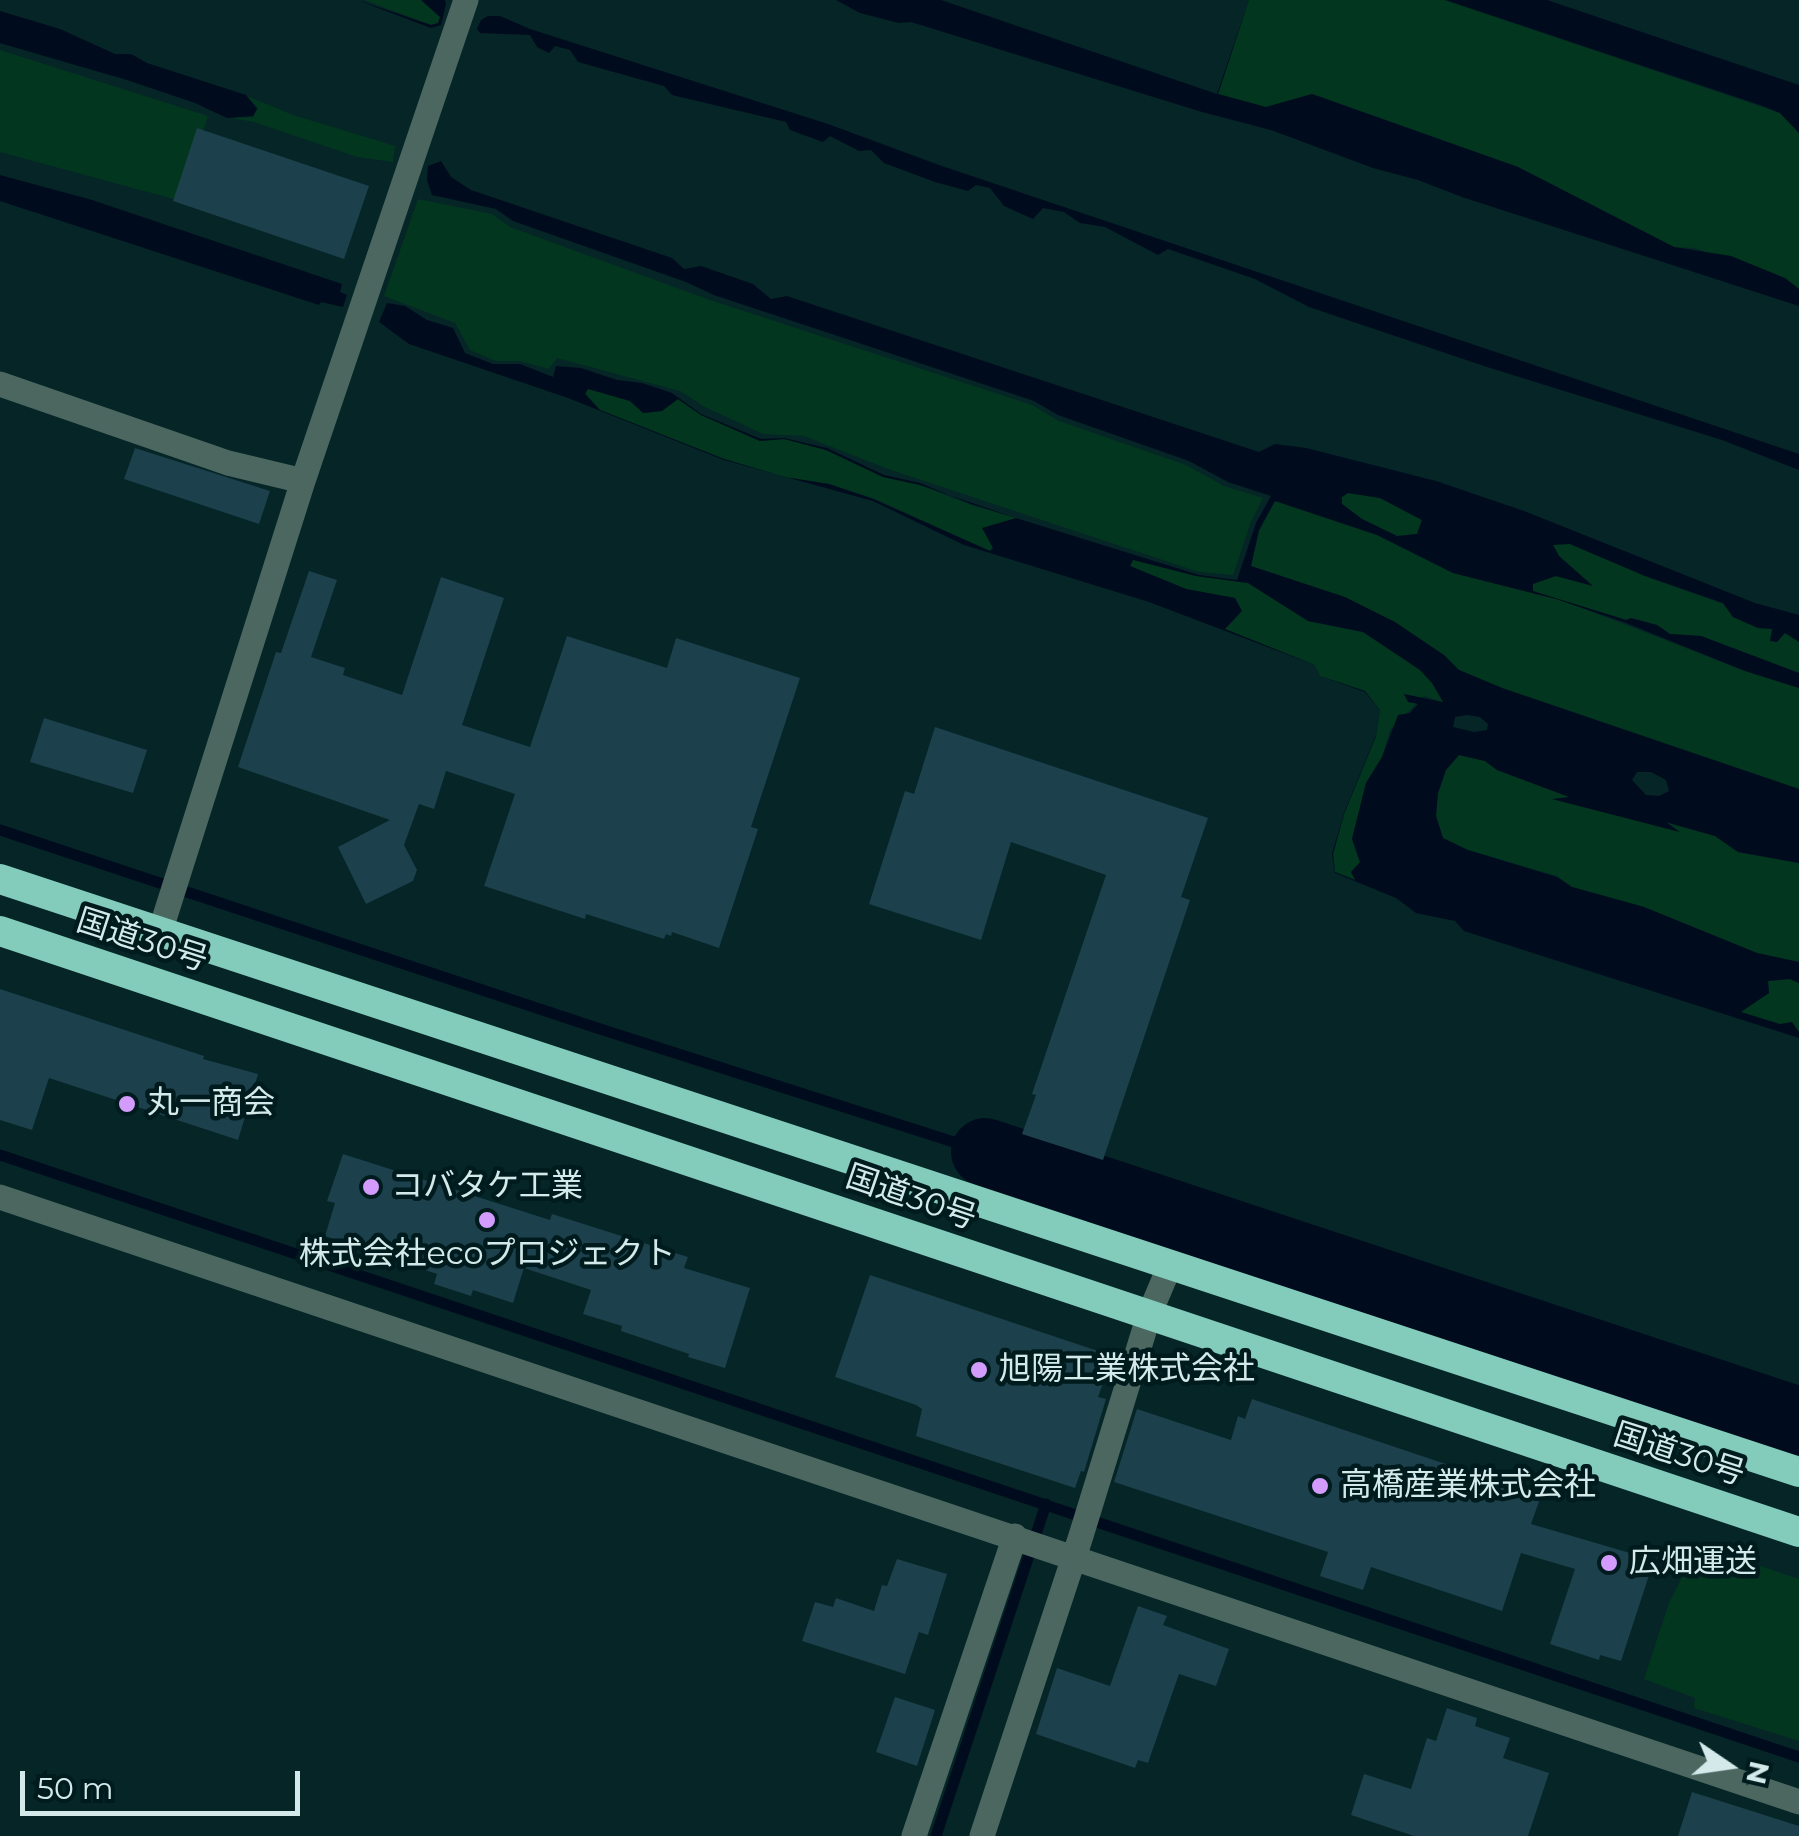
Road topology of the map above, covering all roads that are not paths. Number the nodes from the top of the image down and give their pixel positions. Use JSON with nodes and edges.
{"nodes":[{"id":1,"x":466,"y":0,"type":"edge"},
{"id":2,"x":0,"y":384,"type":"edge"},
{"id":3,"x":303,"y":481,"type":"junction"},
{"id":4,"x":0,"y":878,"type":"edge"},
{"id":5,"x":164,"y":921,"type":"junction"},
{"id":6,"x":0,"y":931,"type":"edge"},
{"id":7,"x":0,"y":1197,"type":"edge"},
{"id":8,"x":1171,"y":1263,"type":"junction"},
{"id":9,"x":1149,"y":1315,"type":"junction"},
{"id":10,"x":1799,"y":1472,"type":"edge"},
{"id":11,"x":1799,"y":1532,"type":"edge"},
{"id":12,"x":1021,"y":1538,"type":"junction"},
{"id":13,"x":1071,"y":1547,"type":"junction"},
{"id":14,"x":1799,"y":1802,"type":"edge"},
{"id":15,"x":914,"y":1836,"type":"edge"},
{"id":16,"x":982,"y":1836,"type":"edge"}],
"edges":[{"from":1,"to":3,"type":"street"},
{"from":2,"to":3,"type":"street"},
{"from":3,"to":5,"type":"street"},
{"from":4,"to":5,"type":"highway","name":"国道30号"},
{"from":5,"to":8,"type":"highway","name":"国道30号"},
{"from":6,"to":9,"type":"highway","name":"国道30号"},
{"from":7,"to":12,"type":"street"},
{"from":8,"to":9,"type":"street"},
{"from":8,"to":10,"type":"highway","name":"国道30号"},
{"from":9,"to":11,"type":"highway","name":"国道30号"},
{"from":9,"to":13,"type":"street"},
{"from":12,"to":13,"type":"street"},
{"from":12,"to":15,"type":"street"},
{"from":13,"to":14,"type":"street"},
{"from":13,"to":16,"type":"street"}]}
